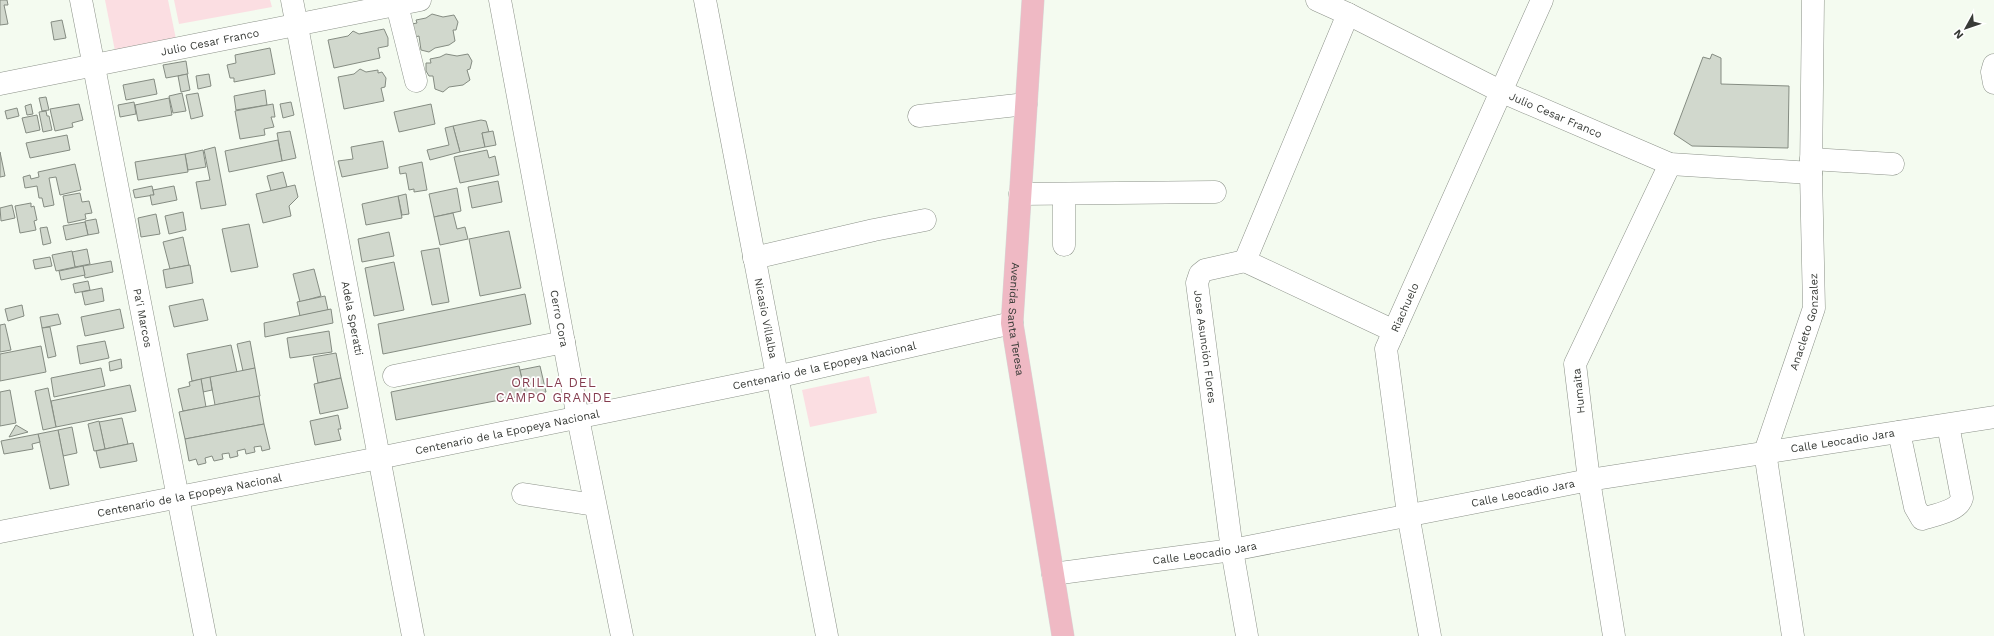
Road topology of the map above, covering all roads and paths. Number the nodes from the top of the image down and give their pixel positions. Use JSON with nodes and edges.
{"nodes":[{"id":1,"x":80,"y":0,"type":"edge"},
{"id":2,"x":292,"y":0,"type":"edge"},
{"id":3,"x":420,"y":0,"type":"edge"},
{"id":4,"x":500,"y":0,"type":"edge"},
{"id":5,"x":705,"y":0,"type":"edge"},
{"id":6,"x":1033,"y":0,"type":"edge"},
{"id":7,"x":1317,"y":0,"type":"edge"},
{"id":8,"x":1542,"y":0,"type":"edge"},
{"id":9,"x":1813,"y":0,"type":"edge"},
{"id":10,"x":397,"y":4,"type":"junction"},
{"id":11,"x":1348,"y":14,"type":"junction"},
{"id":12,"x":298,"y":24,"type":"junction"},
{"id":13,"x":94,"y":64,"type":"junction"},
{"id":14,"x":1994,"y":65,"type":"edge"},
{"id":15,"x":416,"y":81,"type":"dead end"},
{"id":16,"x":1994,"y":83,"type":"edge"},
{"id":17,"x":0,"y":84,"type":"edge"},
{"id":18,"x":1500,"y":91,"type":"junction"},
{"id":19,"x":1026,"y":104,"type":"junction"},
{"id":20,"x":920,"y":116,"type":"dead end"},
{"id":21,"x":1670,"y":164,"type":"junction"},
{"id":22,"x":1893,"y":164,"type":"dead end"},
{"id":23,"x":1811,"y":166,"type":"junction"},
{"id":24,"x":1215,"y":192,"type":"dead end"},
{"id":25,"x":1020,"y":194,"type":"junction"},
{"id":26,"x":1064,"y":194,"type":"junction"},
{"id":27,"x":925,"y":220,"type":"dead end"},
{"id":28,"x":1064,"y":245,"type":"dead end"},
{"id":29,"x":754,"y":258,"type":"junction"},
{"id":30,"x":1245,"y":261,"type":"junction"},
{"id":31,"x":1012,"y":323,"type":"junction"},
{"id":32,"x":1394,"y":331,"type":"junction"},
{"id":33,"x":564,"y":342,"type":"junction"},
{"id":34,"x":394,"y":376,"type":"dead end"},
{"id":35,"x":776,"y":377,"type":"junction"},
{"id":36,"x":1994,"y":417,"type":"edge"},
{"id":37,"x":578,"y":418,"type":"junction"},
{"id":38,"x":1948,"y":425,"type":"junction"},
{"id":39,"x":1899,"y":432,"type":"junction"},
{"id":40,"x":1765,"y":452,"type":"junction"},
{"id":41,"x":379,"y":458,"type":"junction"},
{"id":42,"x":1589,"y":480,"type":"junction"},
{"id":43,"x":522,"y":494,"type":"dead end"},
{"id":44,"x":178,"y":497,"type":"junction"},
{"id":45,"x":596,"y":505,"type":"junction"},
{"id":46,"x":1408,"y":514,"type":"junction"},
{"id":47,"x":0,"y":532,"type":"edge"},
{"id":48,"x":1232,"y":550,"type":"junction"},
{"id":49,"x":1053,"y":574,"type":"junction"},
{"id":50,"x":205,"y":636,"type":"edge"},
{"id":51,"x":413,"y":636,"type":"edge"},
{"id":52,"x":622,"y":636,"type":"edge"},
{"id":53,"x":827,"y":636,"type":"edge"},
{"id":54,"x":1063,"y":636,"type":"edge"},
{"id":55,"x":1247,"y":636,"type":"edge"},
{"id":56,"x":1430,"y":636,"type":"edge"},
{"id":57,"x":1614,"y":636,"type":"edge"},
{"id":58,"x":1793,"y":636,"type":"edge"}],
"edges":[{"from":1,"to":13,"type":"street","name":"Pa'i Marcos"},
{"from":2,"to":12,"type":"street","name":"Adela Speratti"},
{"from":3,"to":10,"type":"street","name":"Julio Cesar Franco"},
{"from":4,"to":33,"type":"street","name":"Cerro Cora"},
{"from":5,"to":29,"type":"street","name":"Nicasio Villalba"},
{"from":6,"to":19,"type":"main road","name":"Avenida Santa Teresa"},
{"from":7,"to":11,"type":"street","name":"Julio Cesar Franco"},
{"from":8,"to":18,"type":"street","name":"Riachuelo"},
{"from":9,"to":23,"type":"street","name":"Anacleto Gonzalez"},
{"from":10,"to":12,"type":"street","name":"Julio Cesar Franco"},
{"from":10,"to":15,"type":"street"},
{"from":11,"to":18,"type":"street","name":"Julio Cesar Franco"},
{"from":11,"to":30,"type":"street"},
{"from":12,"to":13,"type":"street","name":"Julio Cesar Franco"},
{"from":12,"to":41,"type":"street","name":"Adela Speratti"},
{"from":13,"to":17,"type":"street","name":"Julio Cesar Franco"},
{"from":13,"to":44,"type":"street","name":"Pa'i Marcos"},
{"from":14,"to":16,"type":"street"},
{"from":18,"to":21,"type":"street","name":"Julio Cesar Franco"},
{"from":18,"to":32,"type":"street","name":"Riachuelo"},
{"from":19,"to":20,"type":"street"},
{"from":19,"to":25,"type":"main road","name":"Avenida Santa Teresa"},
{"from":21,"to":23,"type":"street","name":"Julio Cesar Franco"},
{"from":21,"to":42,"type":"street","name":"Humaita"},
{"from":22,"to":23,"type":"street","name":"Julio Cesar Franco"},
{"from":23,"to":40,"type":"street","name":"Anacleto Gonzalez"},
{"from":24,"to":26,"type":"street"},
{"from":25,"to":26,"type":"street"},
{"from":25,"to":31,"type":"main road","name":"Avenida Santa Teresa"},
{"from":26,"to":28,"type":"street"},
{"from":27,"to":29,"type":"street"},
{"from":29,"to":35,"type":"street","name":"Nicasio Villalba"},
{"from":30,"to":32,"type":"street"},
{"from":30,"to":48,"type":"street","name":"Jose Asunción Flores"},
{"from":31,"to":35,"type":"street","name":"Centenario de la Epopeya Nacional"},
{"from":31,"to":49,"type":"main road","name":"Avenida Santa Teresa"},
{"from":32,"to":46,"type":"street","name":"Riachuelo"},
{"from":33,"to":34,"type":"street"},
{"from":33,"to":37,"type":"street","name":"Cerro Cora"},
{"from":35,"to":37,"type":"street","name":"Centenario de la Epopeya Nacional"},
{"from":35,"to":53,"type":"street","name":"Nicasio Villalba"},
{"from":36,"to":38,"type":"street","name":"Calle Leocadio Jara"},
{"from":37,"to":41,"type":"street","name":"Centenario de la Epopeya Nacional"},
{"from":37,"to":45,"type":"street","name":"Cerro Cora"},
{"from":38,"to":39,"type":"street","name":"Calle Leocadio Jara"},
{"from":38,"to":39,"type":"street"},
{"from":39,"to":40,"type":"street","name":"Calle Leocadio Jara"},
{"from":40,"to":42,"type":"street","name":"Calle Leocadio Jara"},
{"from":40,"to":58,"type":"street","name":"Anacleto Gonzalez"},
{"from":41,"to":44,"type":"street","name":"Centenario de la Epopeya Nacional"},
{"from":41,"to":51,"type":"street","name":"Adela Speratti"},
{"from":42,"to":46,"type":"street","name":"Calle Leocadio Jara"},
{"from":42,"to":57,"type":"street","name":"Humaita"},
{"from":43,"to":45,"type":"street"},
{"from":44,"to":47,"type":"street","name":"Centenario de la Epopeya Nacional"},
{"from":44,"to":50,"type":"street","name":"Pa'i Marcos"},
{"from":45,"to":52,"type":"street","name":"Cerro Cora"},
{"from":46,"to":48,"type":"street","name":"Calle Leocadio Jara"},
{"from":46,"to":56,"type":"street","name":"Riachuelo"},
{"from":48,"to":49,"type":"street","name":"Calle Leocadio Jara"},
{"from":48,"to":55,"type":"street","name":"Jose Asunción Flores"},
{"from":49,"to":54,"type":"main road","name":"Avenida Santa Teresa"}]}
